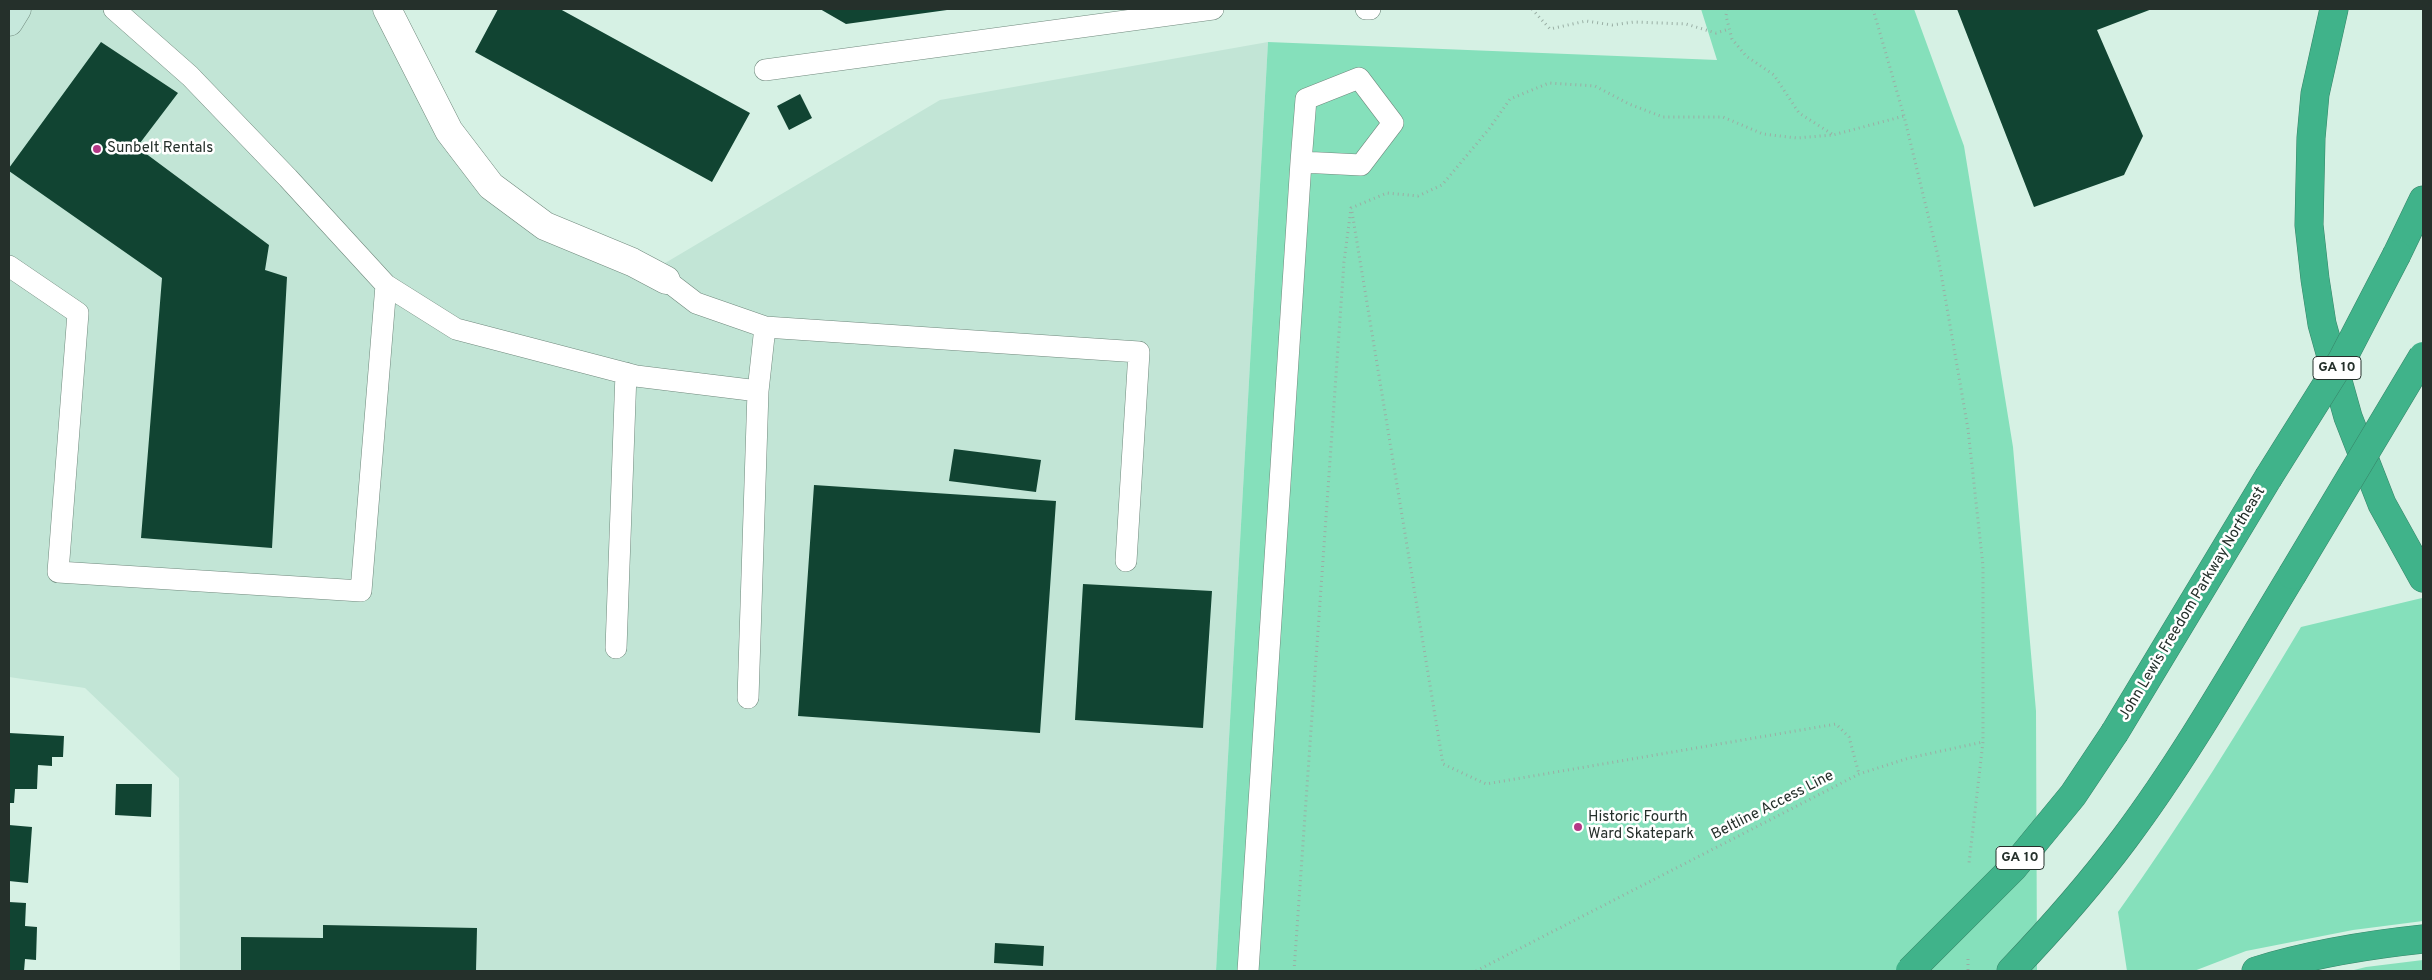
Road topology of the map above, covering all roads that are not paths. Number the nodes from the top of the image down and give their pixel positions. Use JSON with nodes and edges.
{"nodes":[{"id":1,"x":17,"y":9,"type":"edge"},
{"id":2,"x":114,"y":9,"type":"edge"},
{"id":3,"x":387,"y":9,"type":"edge"},
{"id":4,"x":1213,"y":9,"type":"edge"},
{"id":5,"x":2334,"y":9,"type":"edge"},
{"id":6,"x":9,"y":22,"type":"edge"},
{"id":7,"x":765,"y":70,"type":"dead end"},
{"id":8,"x":1301,"y":162,"type":"junction"},
{"id":9,"x":2423,"y":200,"type":"edge"},
{"id":10,"x":9,"y":266,"type":"edge"},
{"id":11,"x":666,"y":280,"type":"joint"},
{"id":12,"x":386,"y":285,"type":"junction"},
{"id":13,"x":765,"y":327,"type":"junction"},
{"id":14,"x":2423,"y":356,"type":"edge"},
{"id":15,"x":626,"y":373,"type":"junction"},
{"id":16,"x":758,"y":391,"type":"junction"},
{"id":17,"x":1126,"y":560,"type":"dead end"},
{"id":18,"x":2423,"y":578,"type":"edge"},
{"id":19,"x":616,"y":648,"type":"dead end"},
{"id":20,"x":748,"y":698,"type":"dead end"},
{"id":21,"x":2423,"y":939,"type":"edge"},
{"id":22,"x":1248,"y":971,"type":"edge"},
{"id":23,"x":1910,"y":971,"type":"edge"},
{"id":24,"x":2011,"y":971,"type":"edge"},
{"id":25,"x":2256,"y":971,"type":"edge"}],
"edges":[{"from":1,"to":6,"type":"main road"},
{"from":2,"to":12,"type":"lane"},
{"from":3,"to":11,"type":"street"},
{"from":4,"to":7,"type":"lane"},
{"from":5,"to":18,"type":"highway"},
{"from":8,"to":8,"type":"lane"},
{"from":8,"to":22,"type":"lane"},
{"from":9,"to":23,"type":"highway","name":"John Lewis Freedom Parkway Northeast","number":"GA 10","bridge":true},
{"from":10,"to":12,"type":"lane"},
{"from":11,"to":13,"type":"lane"},
{"from":12,"to":15,"type":"lane"},
{"from":13,"to":16,"type":"lane"},
{"from":13,"to":17,"type":"lane"},
{"from":14,"to":24,"type":"highway","bridge":true},
{"from":15,"to":16,"type":"lane"},
{"from":15,"to":19,"type":"lane"},
{"from":16,"to":20,"type":"lane"},
{"from":21,"to":25,"type":"highway"}]}
